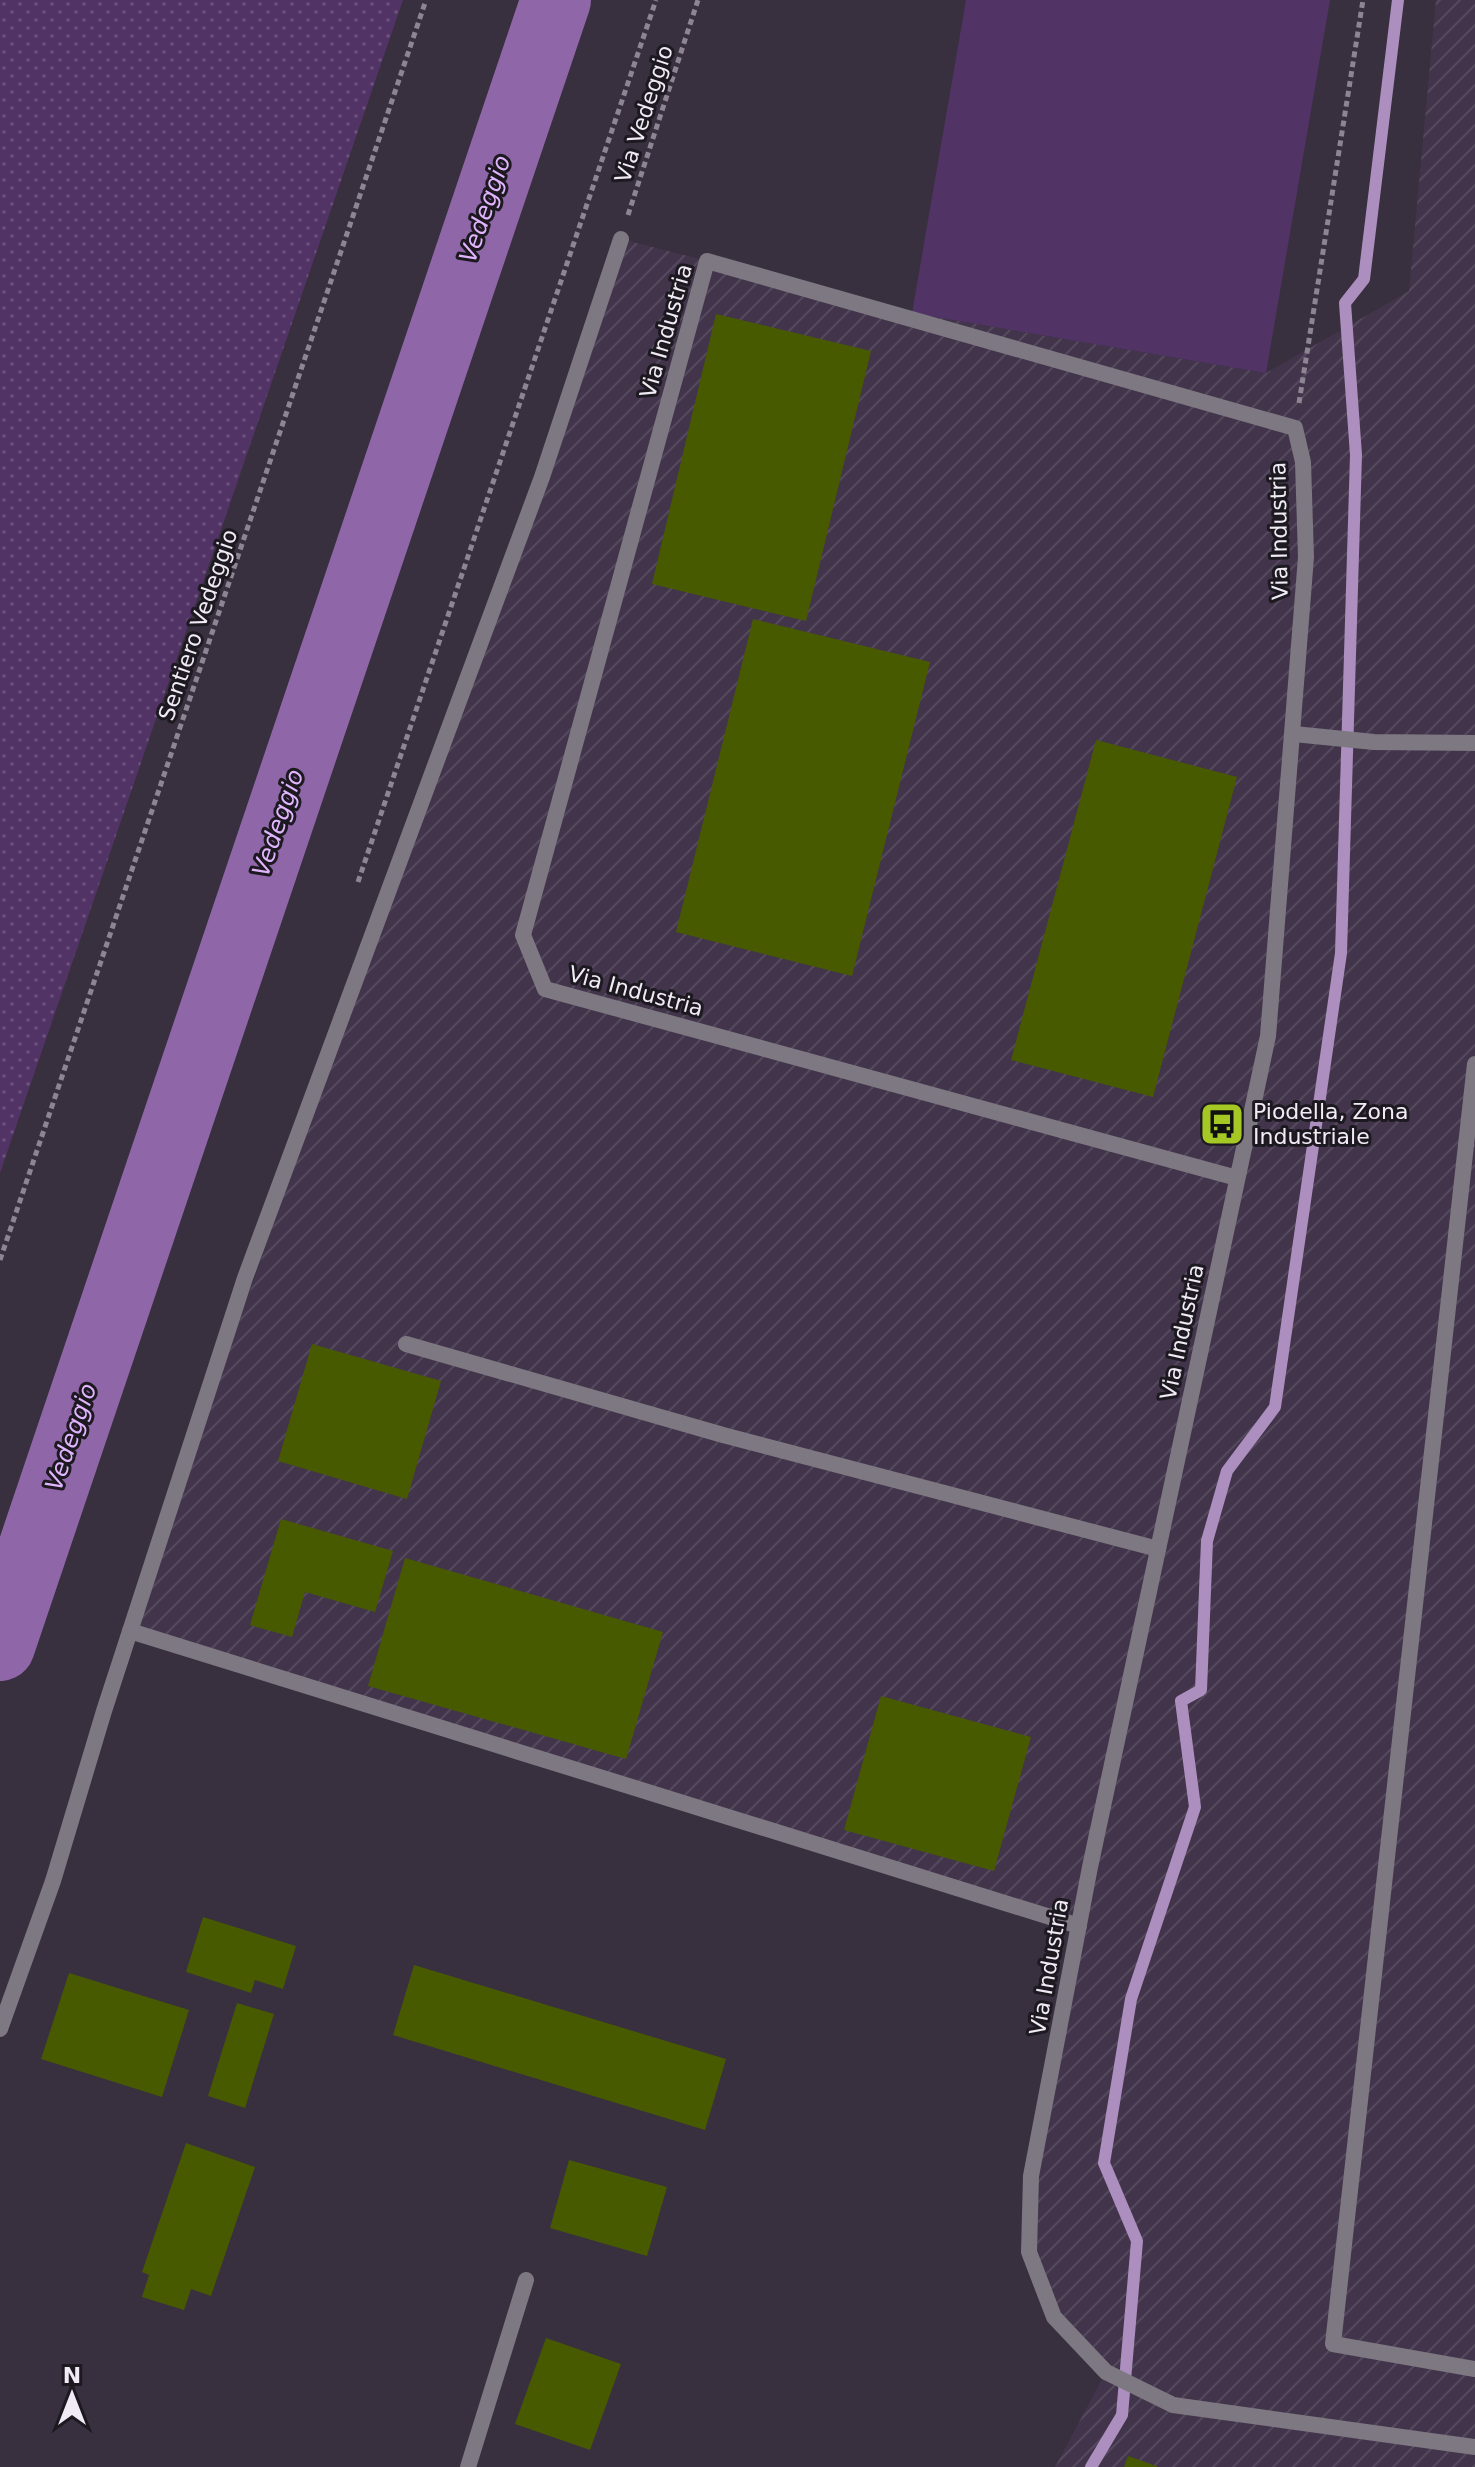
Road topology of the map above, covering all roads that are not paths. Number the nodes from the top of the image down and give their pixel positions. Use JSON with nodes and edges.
{"nodes":[{"id":1,"x":621,"y":239,"type":"road end"},
{"id":2,"x":1294,"y":734,"type":"junction"},
{"id":3,"x":1475,"y":743,"type":"edge"},
{"id":4,"x":1475,"y":1064,"type":"edge"},
{"id":5,"x":1237,"y":1178,"type":"junction"},
{"id":6,"x":406,"y":1344,"type":"dead end"},
{"id":7,"x":1158,"y":1549,"type":"junction"},
{"id":8,"x":130,"y":1631,"type":"junction"},
{"id":9,"x":1079,"y":1926,"type":"junction"},
{"id":10,"x":0,"y":2029,"type":"edge"},
{"id":11,"x":526,"y":2280,"type":"dead end"},
{"id":12,"x":1475,"y":2369,"type":"edge"},
{"id":13,"x":1475,"y":2447,"type":"edge"},
{"id":14,"x":468,"y":2467,"type":"edge"}],
"edges":[{"from":1,"to":8,"type":"street"},
{"from":2,"to":3,"type":"street"},
{"from":2,"to":5,"type":"street","name":"Via Industria"},
{"from":2,"to":5,"type":"street","name":"Via Industria"},
{"from":4,"to":12,"type":"street"},
{"from":5,"to":7,"type":"street","name":"Via Industria"},
{"from":6,"to":7,"type":"street"},
{"from":7,"to":9,"type":"street","name":"Via Industria"},
{"from":8,"to":9,"type":"street"},
{"from":8,"to":10,"type":"street"},
{"from":9,"to":13,"type":"street","name":"Via Industria"},
{"from":11,"to":14,"type":"street"}]}
